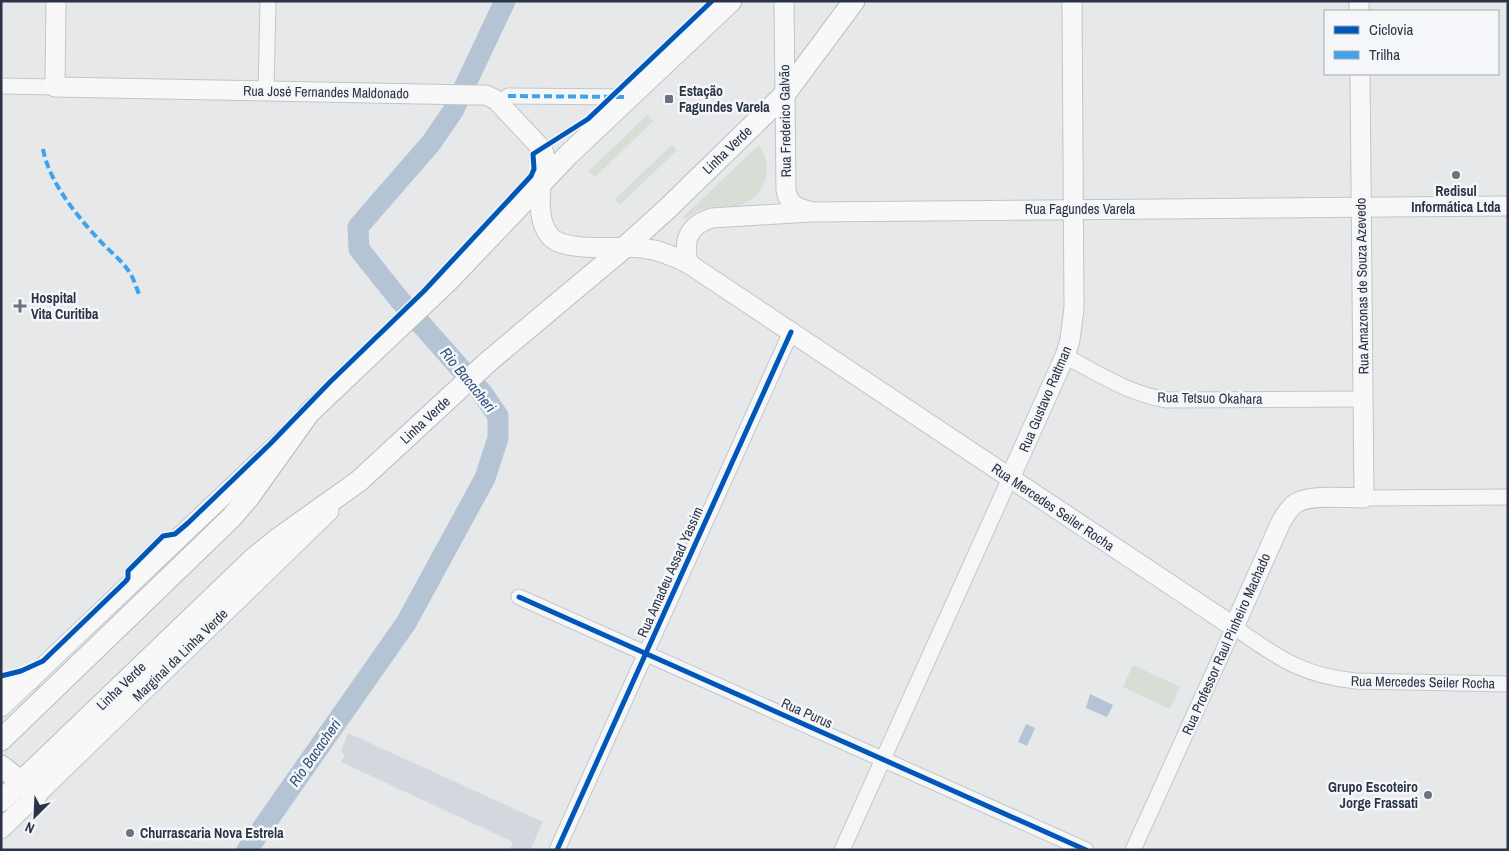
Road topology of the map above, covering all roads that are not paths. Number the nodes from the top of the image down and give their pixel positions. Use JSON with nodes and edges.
{"nodes":[{"id":1,"x":56,"y":1,"type":"edge"},
{"id":2,"x":268,"y":1,"type":"edge"},
{"id":3,"x":731,"y":1,"type":"edge"},
{"id":4,"x":1072,"y":1,"type":"edge"},
{"id":5,"x":853,"y":2,"type":"edge"},
{"id":6,"x":784,"y":9,"type":"edge"},
{"id":7,"x":1360,"y":75,"type":"edge"},
{"id":8,"x":1,"y":86,"type":"edge"},
{"id":9,"x":55,"y":87,"type":"junction"},
{"id":10,"x":266,"y":91,"type":"junction"},
{"id":11,"x":784,"y":95,"type":"junction"},
{"id":12,"x":508,"y":96,"type":"dead end"},
{"id":13,"x":628,"y":98,"type":"junction"},
{"id":14,"x":542,"y":180,"type":"junction"},
{"id":15,"x":1508,"y":206,"type":"edge"},
{"id":16,"x":1361,"y":208,"type":"junction"},
{"id":17,"x":1074,"y":210,"type":"junction"},
{"id":18,"x":810,"y":212,"type":"junction"},
{"id":19,"x":625,"y":247,"type":"junction"},
{"id":20,"x":689,"y":264,"type":"junction"},
{"id":21,"x":790,"y":332,"type":"junction"},
{"id":22,"x":1066,"y":356,"type":"junction"},
{"id":23,"x":1363,"y":399,"type":"junction"},
{"id":24,"x":309,"y":414,"type":"junction"},
{"id":25,"x":1010,"y":478,"type":"junction"},
{"id":26,"x":1508,"y":497,"type":"edge"},
{"id":27,"x":1364,"y":498,"type":"junction"},
{"id":28,"x":519,"y":597,"type":"dead end"},
{"id":29,"x":1234,"y":627,"type":"junction"},
{"id":30,"x":646,"y":653,"type":"junction"},
{"id":31,"x":30,"y":679,"type":"junction"},
{"id":32,"x":1508,"y":684,"type":"edge"},
{"id":33,"x":1,"y":685,"type":"edge"},
{"id":34,"x":1,"y":707,"type":"edge"},
{"id":35,"x":1,"y":740,"type":"edge"},
{"id":36,"x":883,"y":759,"type":"junction"},
{"id":37,"x":1,"y":766,"type":"edge"},
{"id":38,"x":29,"y":788,"type":"junction"},
{"id":39,"x":1,"y":801,"type":"edge"},
{"id":40,"x":1,"y":829,"type":"edge"},
{"id":41,"x":557,"y":850,"type":"edge"},
{"id":42,"x":842,"y":850,"type":"edge"},
{"id":43,"x":1086,"y":850,"type":"edge"},
{"id":44,"x":1133,"y":850,"type":"edge"}],
"edges":[{"from":1,"to":9,"type":"main road"},
{"from":2,"to":10,"type":"street"},
{"from":3,"to":13,"type":"highway"},
{"from":4,"to":17,"type":"main road","name":"Rua Gustavo Rattman"},
{"from":5,"to":11,"type":"highway","name":"Linha Verde"},
{"from":6,"to":11,"type":"main road","name":"Rua Frederico Galvão"},
{"from":7,"to":16,"type":"main road","name":"Rua Amazonas de Souza Azevedo"},
{"from":8,"to":9,"type":"street"},
{"from":9,"to":10,"type":"main road","name":"Rua José Fernandes Maldonado"},
{"from":10,"to":14,"type":"main road","name":"Rua José Fernandes Maldonado"},
{"from":11,"to":18,"type":"main road","name":"Rua Frederico Galvão"},
{"from":11,"to":19,"type":"highway","name":"Linha Verde"},
{"from":12,"to":13,"type":"street"},
{"from":13,"to":14,"type":"highway"},
{"from":14,"to":19,"type":"main road","name":"Rua José Fernandes Maldonado"},
{"from":14,"to":24,"type":"highway"},
{"from":15,"to":16,"type":"main road","name":"Rua Fagundes Varela"},
{"from":16,"to":17,"type":"main road","name":"Rua Fagundes Varela"},
{"from":16,"to":23,"type":"main road","name":"Rua Amazonas de Souza Azevedo"},
{"from":17,"to":18,"type":"main road","name":"Rua Fagundes Varela"},
{"from":17,"to":22,"type":"main road","name":"Rua Gustavo Rattman"},
{"from":18,"to":20,"type":"main road","name":"Rua Fagundes Varela"},
{"from":19,"to":20,"type":"main road","name":"Rua Mercedes Seiler Rocha"},
{"from":19,"to":38,"type":"highway","name":"Linha Verde"},
{"from":20,"to":21,"type":"main road","name":"Rua Mercedes Seiler Rocha"},
{"from":21,"to":25,"type":"main road","name":"Rua Mercedes Seiler Rocha"},
{"from":21,"to":30,"type":"street","name":"Rua Amadeu Assad Yassim"},
{"from":22,"to":23,"type":"street","name":"Rua Tetsuo Okahara"},
{"from":22,"to":25,"type":"main road","name":"Rua Gustavo Rattman"},
{"from":23,"to":27,"type":"main road","name":"Rua Amazonas de Souza Azevedo"},
{"from":24,"to":31,"type":"main road"},
{"from":24,"to":35,"type":"highway"},
{"from":25,"to":29,"type":"main road","name":"Rua Mercedes Seiler Rocha"},
{"from":25,"to":36,"type":"street","name":"Rua Gustavo Rattman"},
{"from":26,"to":27,"type":"street"},
{"from":27,"to":29,"type":"main road","name":"Rua Professor Raul Pinheiro Machado"},
{"from":28,"to":30,"type":"street","name":"Rua Purus"},
{"from":29,"to":32,"type":"street","name":"Rua Mercedes Seiler Rocha"},
{"from":29,"to":44,"type":"street","name":"Rua Professor Raul Pinheiro Machado"},
{"from":30,"to":36,"type":"street","name":"Rua Purus"},
{"from":30,"to":41,"type":"street","name":"Rua Amadeu Assad Yassim"},
{"from":31,"to":33,"type":"highway"},
{"from":31,"to":34,"type":"main road"},
{"from":36,"to":42,"type":"street","name":"Rua Gustavo Rattman"},
{"from":36,"to":43,"type":"street","name":"Rua Purus"},
{"from":37,"to":38,"type":"highway"},
{"from":38,"to":39,"type":"highway","name":"Linha Verde"},
{"from":38,"to":40,"type":"main road"}]}
